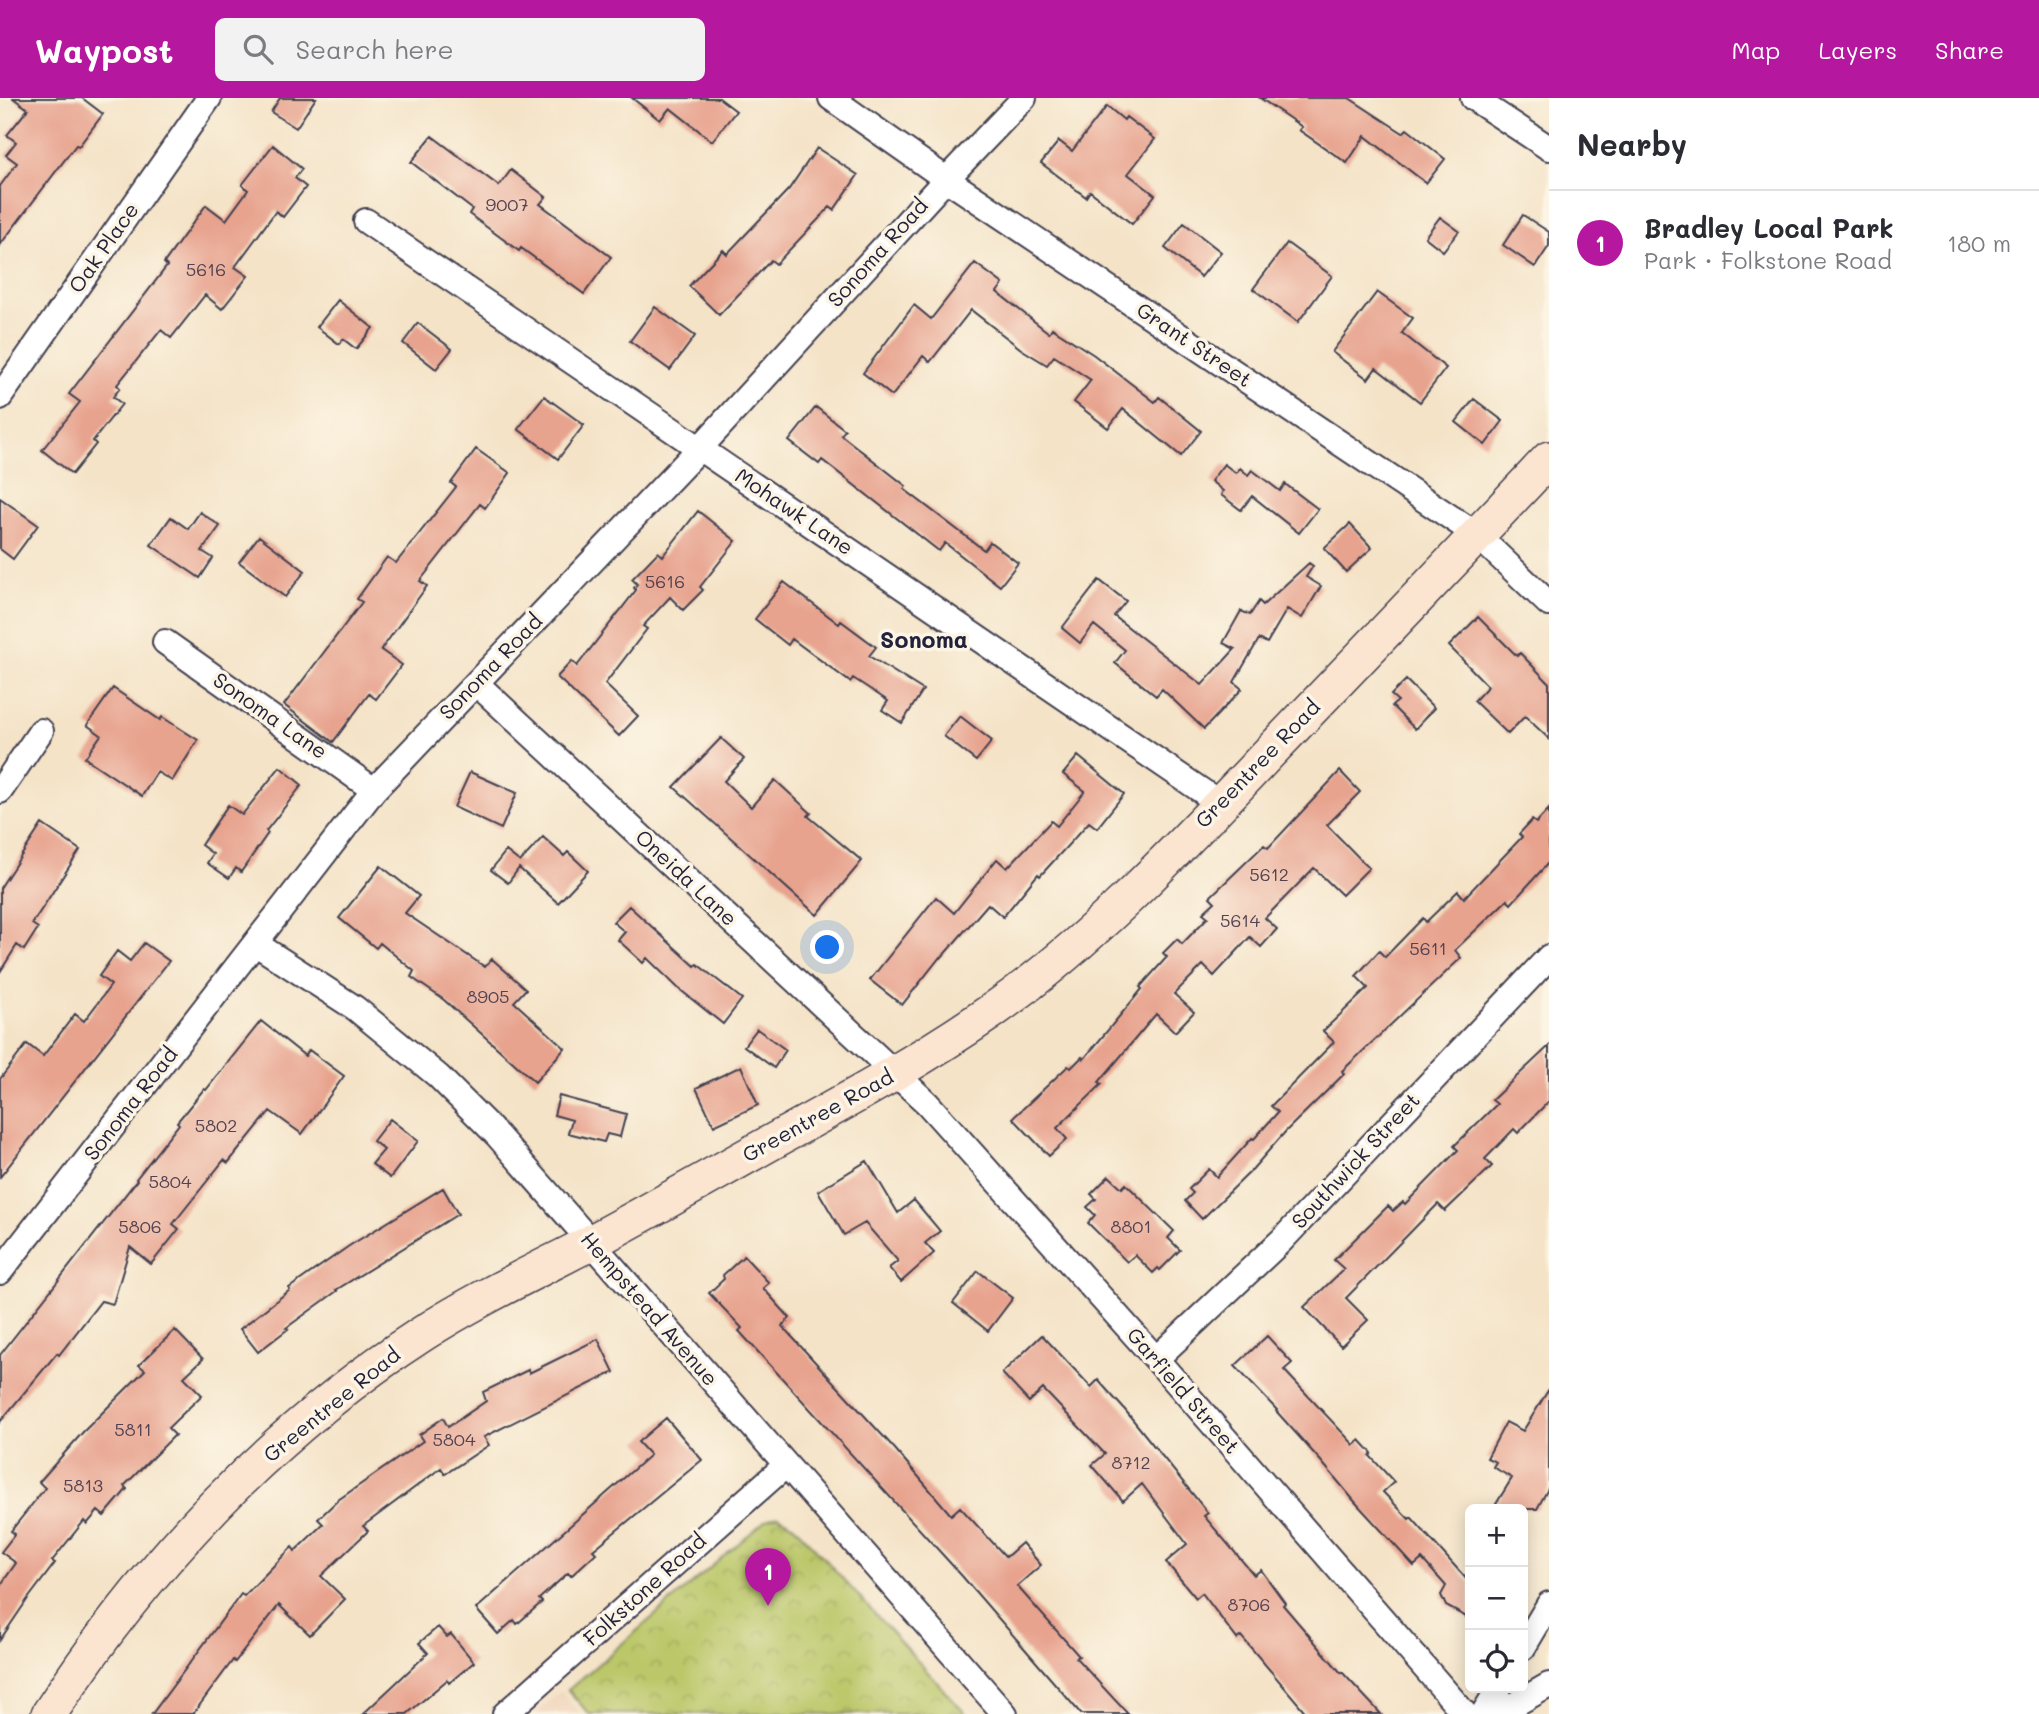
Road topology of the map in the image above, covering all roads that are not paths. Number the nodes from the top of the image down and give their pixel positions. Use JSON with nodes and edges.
{"nodes":[{"id":1,"x":209,"y":98,"type":"edge"},
{"id":2,"x":831,"y":98,"type":"edge"},
{"id":3,"x":1024,"y":98,"type":"edge"},
{"id":4,"x":1473,"y":98,"type":"edge"},
{"id":5,"x":1549,"y":148,"type":"edge"},
{"id":6,"x":946,"y":179,"type":"junction"},
{"id":7,"x":366,"y":221,"type":"dead end"},
{"id":8,"x":0,"y":397,"type":"edge"},
{"id":9,"x":700,"y":448,"type":"junction"},
{"id":10,"x":1549,"y":459,"type":"edge"},
{"id":11,"x":1477,"y":535,"type":"junction"},
{"id":12,"x":1549,"y":604,"type":"edge"},
{"id":13,"x":165,"y":642,"type":"dead end"},
{"id":14,"x":475,"y":683,"type":"junction"},
{"id":15,"x":41,"y":731,"type":"dead end"},
{"id":16,"x":4,"y":777,"type":"edge"},
{"id":17,"x":374,"y":790,"type":"junction"},
{"id":18,"x":1221,"y":804,"type":"junction"},
{"id":19,"x":256,"y":944,"type":"junction"},
{"id":20,"x":1549,"y":957,"type":"edge"},
{"id":21,"x":895,"y":1074,"type":"junction"},
{"id":22,"x":591,"y":1242,"type":"junction"},
{"id":23,"x":0,"y":1272,"type":"edge"},
{"id":24,"x":1156,"y":1359,"type":"junction"},
{"id":25,"x":785,"y":1466,"type":"junction"},
{"id":26,"x":1549,"y":1604,"type":"edge"},
{"id":27,"x":1528,"y":1640,"type":"edge"},
{"id":28,"x":1549,"y":1685,"type":"edge"},
{"id":29,"x":1496,"y":1693,"type":"edge"},
{"id":30,"x":49,"y":1714,"type":"edge"},
{"id":31,"x":505,"y":1714,"type":"edge"},
{"id":32,"x":1005,"y":1714,"type":"edge"},
{"id":33,"x":1465,"y":1714,"type":"edge"},
{"id":34,"x":1483,"y":1714,"type":"edge"},
{"id":35,"x":1498,"y":1714,"type":"edge"}],
"edges":[{"from":1,"to":8,"type":"street","name":"Oak Place"},
{"from":2,"to":6,"type":"street","name":"Grant Street"},
{"from":3,"to":6,"type":"street","name":"Sonoma Road"},
{"from":4,"to":5,"type":"street"},
{"from":6,"to":9,"type":"street","name":"Sonoma Road"},
{"from":6,"to":11,"type":"street","name":"Grant Street"},
{"from":7,"to":9,"type":"street","name":"Mohawk Lane"},
{"from":9,"to":14,"type":"street","name":"Sonoma Road"},
{"from":9,"to":18,"type":"street","name":"Mohawk Lane"},
{"from":10,"to":11,"type":"street","name":"Greentree Road"},
{"from":11,"to":12,"type":"street","name":"Grant Street"},
{"from":11,"to":18,"type":"street","name":"Greentree Road"},
{"from":13,"to":17,"type":"street","name":"Sonoma Lane"},
{"from":14,"to":17,"type":"street","name":"Sonoma Road"},
{"from":14,"to":21,"type":"street","name":"Oneida Lane"},
{"from":15,"to":16,"type":"street"},
{"from":17,"to":19,"type":"street","name":"Sonoma Road"},
{"from":18,"to":21,"type":"street","name":"Greentree Road"},
{"from":19,"to":22,"type":"street","name":"Hempstead Avenue"},
{"from":19,"to":23,"type":"street","name":"Sonoma Road"},
{"from":20,"to":24,"type":"street","name":"Southwick Street"},
{"from":21,"to":22,"type":"street","name":"Greentree Road"},
{"from":21,"to":24,"type":"street","name":"Garfield Street"},
{"from":22,"to":25,"type":"street","name":"Hempstead Avenue"},
{"from":22,"to":30,"type":"street","name":"Greentree Road"},
{"from":24,"to":33,"type":"street","name":"Garfield Street"},
{"from":25,"to":31,"type":"street","name":"Folkstone Road"},
{"from":25,"to":32,"type":"street","name":"Hempstead Avenue"},
{"from":26,"to":27,"type":"street"},
{"from":28,"to":35,"type":"street"},
{"from":29,"to":34,"type":"street"}]}
